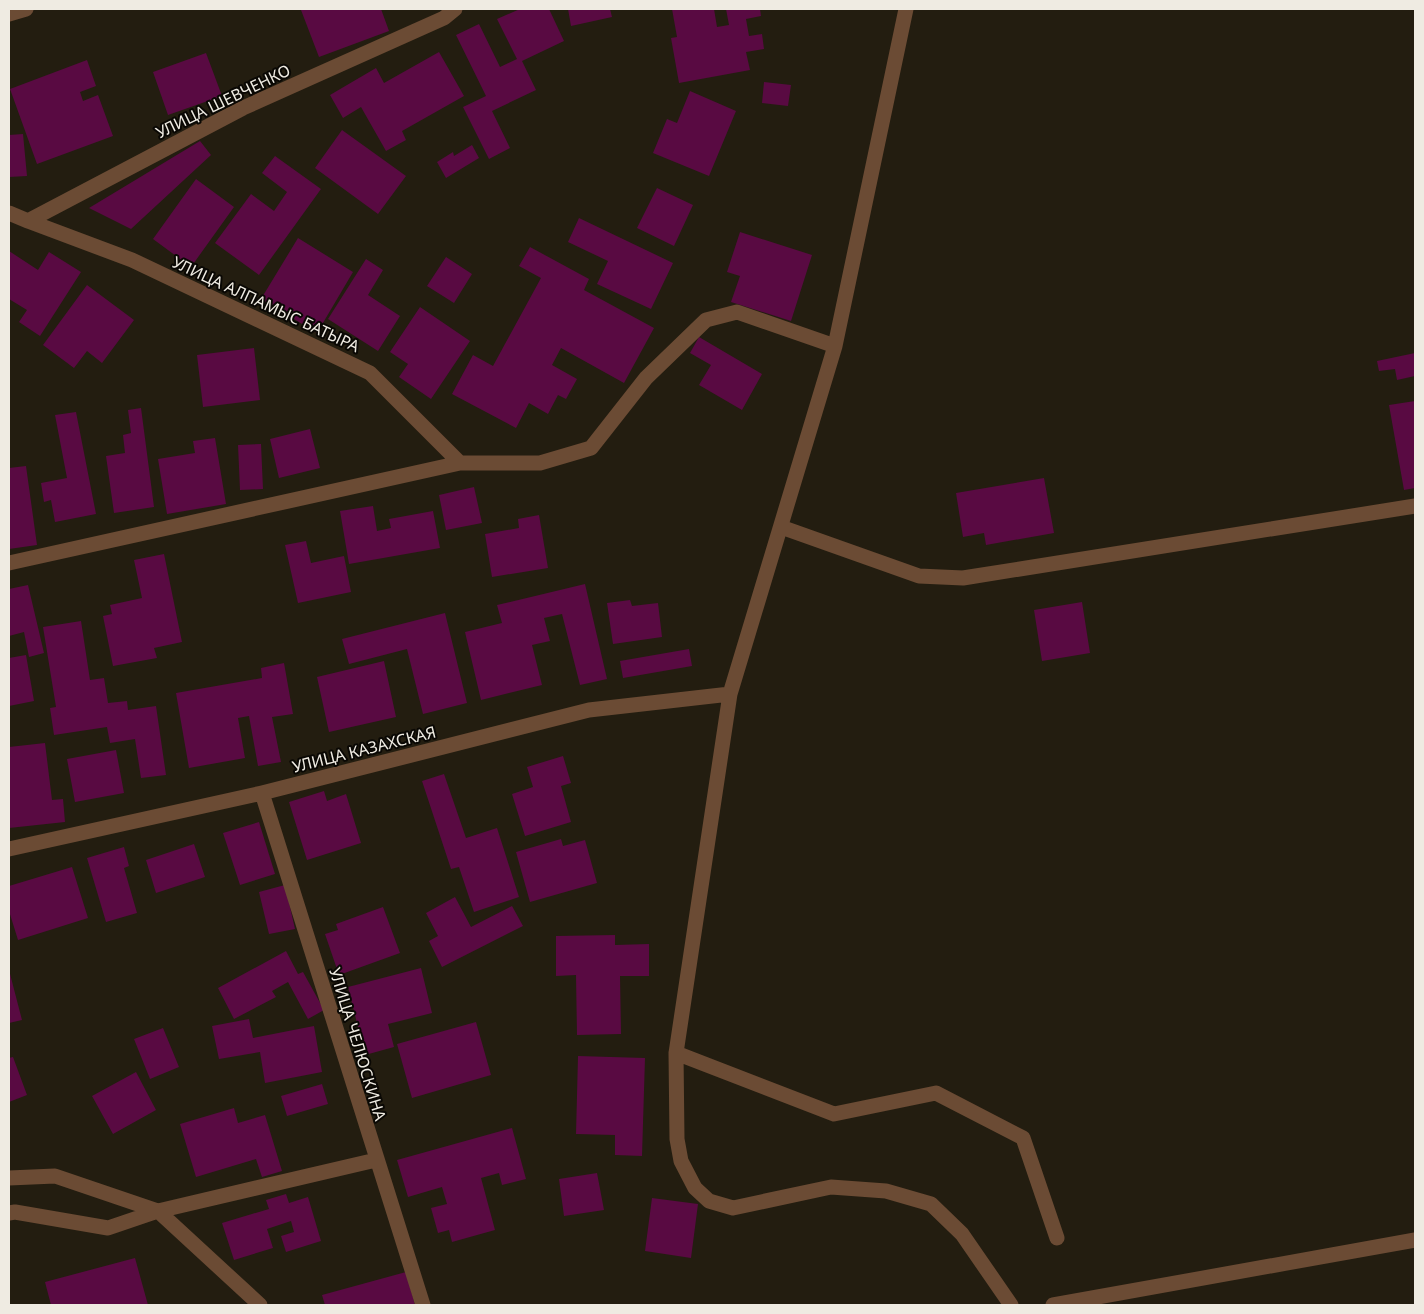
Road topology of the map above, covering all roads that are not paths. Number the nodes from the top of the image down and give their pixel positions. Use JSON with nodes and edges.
{"nodes":[{"id":1,"x":26,"y":9,"type":"edge"},
{"id":2,"x":455,"y":9,"type":"edge"},
{"id":3,"x":906,"y":9,"type":"edge"},
{"id":4,"x":9,"y":14,"type":"edge"},
{"id":5,"x":9,"y":214,"type":"edge"},
{"id":6,"x":28,"y":221,"type":"junction"},
{"id":7,"x":835,"y":346,"type":"junction"},
{"id":8,"x":460,"y":463,"type":"junction"},
{"id":9,"x":1415,"y":506,"type":"edge"},
{"id":10,"x":780,"y":527,"type":"junction"},
{"id":11,"x":9,"y":563,"type":"edge"},
{"id":12,"x":730,"y":694,"type":"junction"},
{"id":13,"x":262,"y":793,"type":"junction"},
{"id":14,"x":9,"y":849,"type":"edge"},
{"id":15,"x":676,"y":1053,"type":"junction"},
{"id":16,"x":376,"y":1160,"type":"junction"},
{"id":17,"x":9,"y":1178,"type":"edge"},
{"id":18,"x":158,"y":1210,"type":"junction"},
{"id":19,"x":9,"y":1213,"type":"edge"},
{"id":20,"x":1057,"y":1238,"type":"dead end"},
{"id":21,"x":1415,"y":1240,"type":"edge"},
{"id":22,"x":260,"y":1305,"type":"edge"},
{"id":23,"x":423,"y":1305,"type":"edge"},
{"id":24,"x":1010,"y":1305,"type":"edge"},
{"id":25,"x":1053,"y":1305,"type":"edge"}],
"edges":[{"from":1,"to":4,"type":"street"},
{"from":2,"to":6,"type":"street","name":"УЛИЦА ШЕВЧЕНКО"},
{"from":3,"to":7,"type":"street"},
{"from":5,"to":6,"type":"street"},
{"from":6,"to":8,"type":"street","name":"УЛИЦА АЛПАМЫС БАТЫРА"},
{"from":7,"to":8,"type":"street"},
{"from":7,"to":10,"type":"street"},
{"from":8,"to":11,"type":"street"},
{"from":9,"to":10,"type":"street"},
{"from":10,"to":12,"type":"street"},
{"from":12,"to":13,"type":"street","name":"УЛИЦА КАЗАХСКАЯ"},
{"from":12,"to":15,"type":"street"},
{"from":13,"to":14,"type":"street","name":"УЛИЦА КАЗАХСКАЯ"},
{"from":13,"to":16,"type":"street","name":"УЛИЦА ЧЕЛЮСКИНА"},
{"from":15,"to":20,"type":"street"},
{"from":15,"to":24,"type":"street"},
{"from":16,"to":18,"type":"street"},
{"from":16,"to":23,"type":"street","name":"УЛИЦА ЧЕЛЮСКИНА"},
{"from":17,"to":18,"type":"street"},
{"from":18,"to":19,"type":"street"},
{"from":18,"to":22,"type":"street"},
{"from":21,"to":25,"type":"street"}]}
